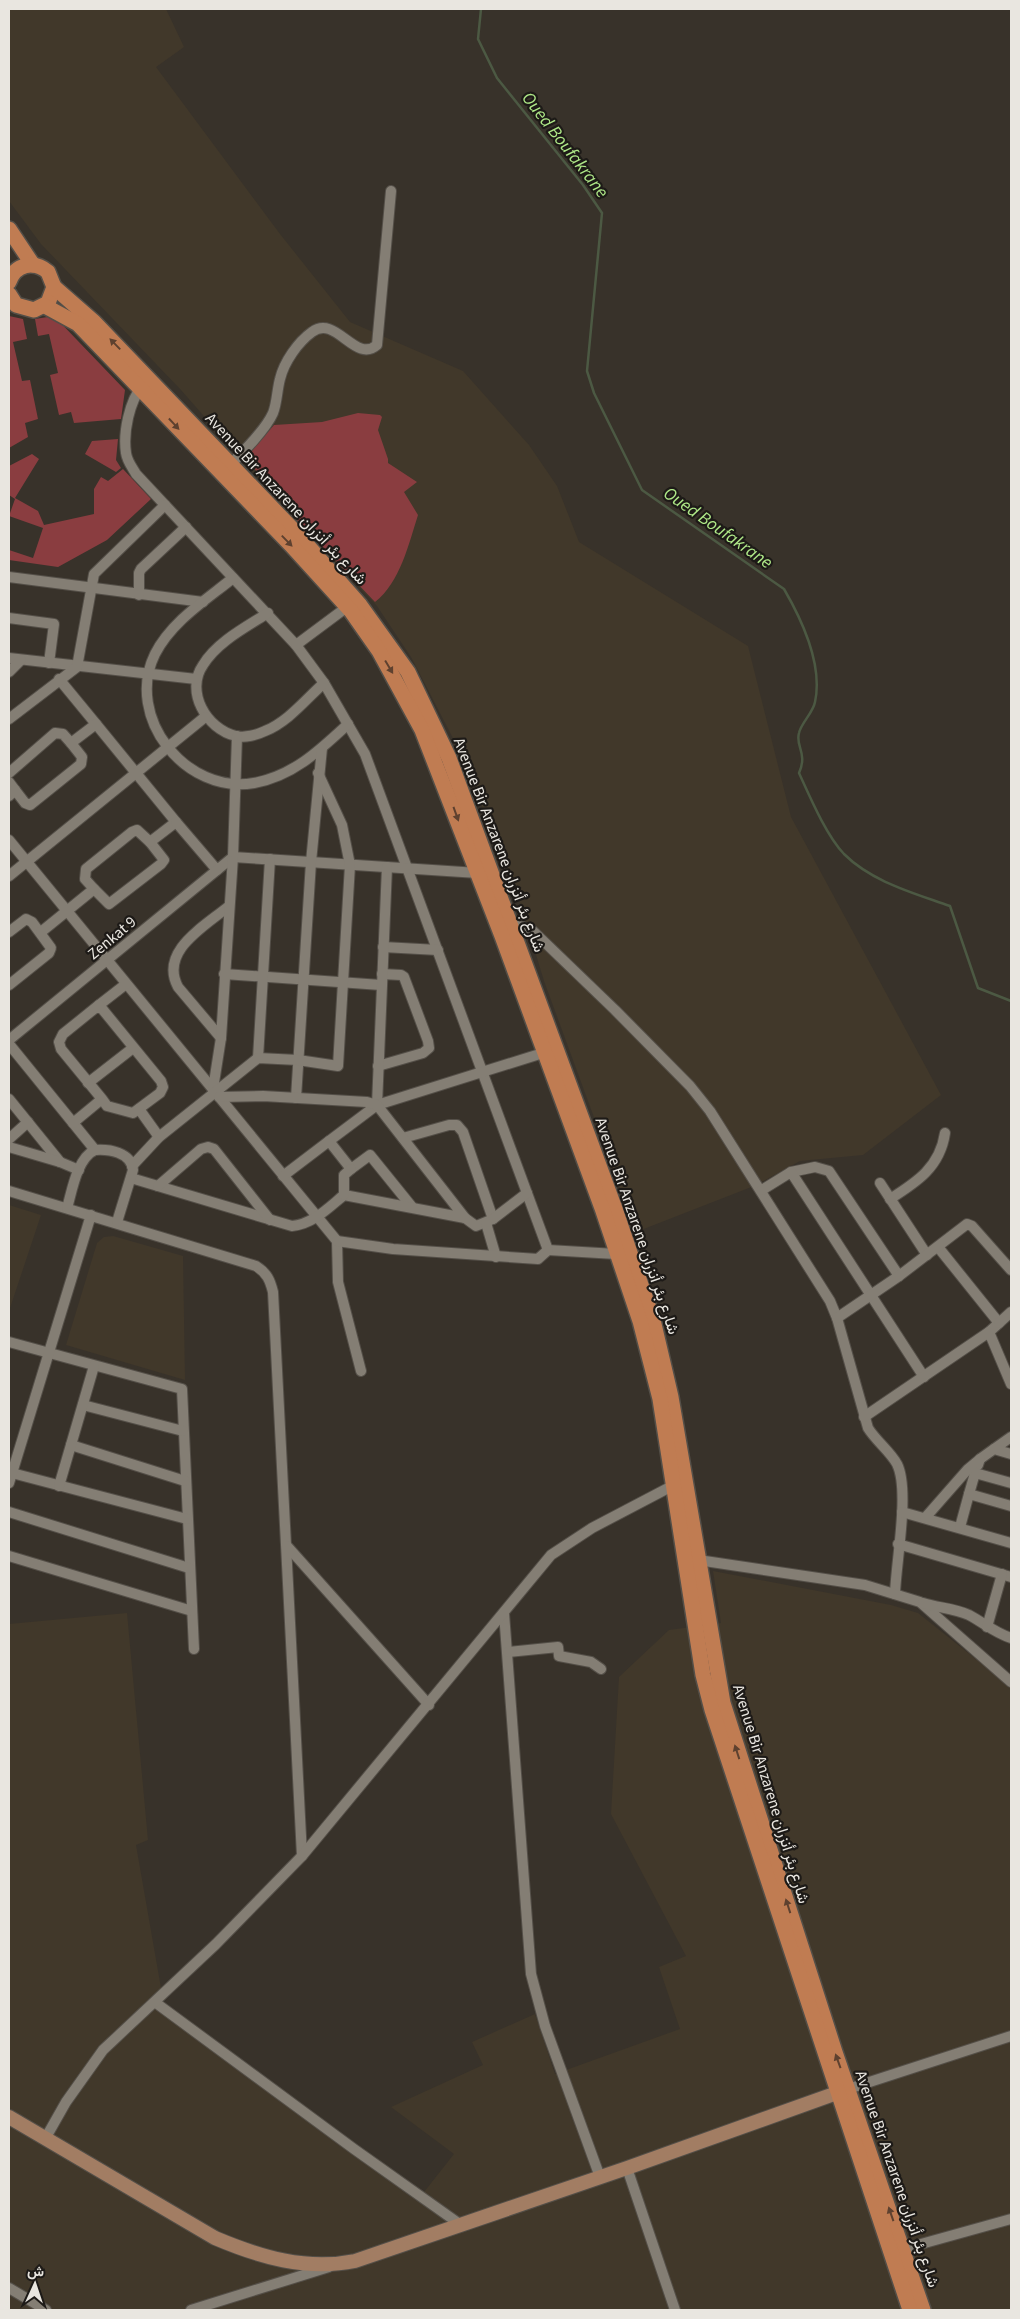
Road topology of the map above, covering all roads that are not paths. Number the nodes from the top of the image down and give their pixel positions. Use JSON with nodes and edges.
{"nodes":[{"id":1,"x":391,"y":191,"type":"dead end"},
{"id":2,"x":9,"y":229,"type":"edge"},
{"id":3,"x":33,"y":265,"type":"junction"},
{"id":4,"x":9,"y":279,"type":"edge"},
{"id":5,"x":54,"y":287,"type":"junction"},
{"id":6,"x":11,"y":303,"type":"edge"},
{"id":7,"x":45,"y":306,"type":"junction"},
{"id":8,"x":144,"y":384,"type":"junction"},
{"id":9,"x":226,"y":468,"type":"junction"},
{"id":10,"x":165,"y":505,"type":"junction"},
{"id":11,"x":186,"y":528,"type":"junction"},
{"id":12,"x":9,"y":577,"type":"edge"},
{"id":13,"x":233,"y":578,"type":"junction"},
{"id":14,"x":91,"y":589,"type":"junction"},
{"id":15,"x":139,"y":594,"type":"junction"},
{"id":16,"x":203,"y":602,"type":"junction"},
{"id":17,"x":347,"y":607,"type":"junction"},
{"id":18,"x":268,"y":613,"type":"junction"},
{"id":19,"x":9,"y":618,"type":"edge"},
{"id":20,"x":296,"y":645,"type":"junction"},
{"id":21,"x":9,"y":658,"type":"edge"},
{"id":22,"x":20,"y":660,"type":"junction"},
{"id":23,"x":48,"y":664,"type":"junction"},
{"id":24,"x":77,"y":667,"type":"junction"},
{"id":25,"x":9,"y":672,"type":"edge"},
{"id":26,"x":148,"y":673,"type":"junction"},
{"id":27,"x":59,"y":679,"type":"junction"},
{"id":28,"x":196,"y":679,"type":"junction"},
{"id":29,"x":324,"y":683,"type":"junction"},
{"id":30,"x":206,"y":717,"type":"junction"},
{"id":31,"x":9,"y":719,"type":"edge"},
{"id":32,"x":96,"y":724,"type":"junction"},
{"id":33,"x":348,"y":724,"type":"junction"},
{"id":34,"x":237,"y":736,"type":"junction"},
{"id":35,"x":71,"y":743,"type":"junction"},
{"id":36,"x":167,"y":748,"type":"junction"},
{"id":37,"x":322,"y":748,"type":"junction"},
{"id":38,"x":136,"y":772,"type":"junction"},
{"id":39,"x":9,"y":773,"type":"edge"},
{"id":40,"x":318,"y":773,"type":"junction"},
{"id":41,"x":236,"y":785,"type":"junction"},
{"id":42,"x":11,"y":789,"type":"edge"},
{"id":43,"x":176,"y":822,"type":"junction"},
{"id":44,"x":9,"y":840,"type":"edge"},
{"id":45,"x":150,"y":842,"type":"junction"},
{"id":46,"x":233,"y":857,"type":"junction"},
{"id":47,"x":270,"y":859,"type":"junction"},
{"id":48,"x":26,"y":861,"type":"junction"},
{"id":49,"x":311,"y":862,"type":"junction"},
{"id":50,"x":350,"y":865,"type":"junction"},
{"id":51,"x":387,"y":867,"type":"junction"},
{"id":52,"x":408,"y":869,"type":"junction"},
{"id":53,"x":218,"y":870,"type":"junction"},
{"id":54,"x":478,"y":873,"type":"junction"},
{"id":55,"x":9,"y":876,"type":"edge"},
{"id":56,"x":94,"y":889,"type":"junction"},
{"id":57,"x":229,"y":906,"type":"junction"},
{"id":58,"x":67,"y":911,"type":"junction"},
{"id":59,"x":511,"y":925,"type":"junction"},
{"id":60,"x":9,"y":932,"type":"edge"},
{"id":61,"x":41,"y":932,"type":"junction"},
{"id":62,"x":383,"y":947,"type":"junction"},
{"id":63,"x":438,"y":950,"type":"junction"},
{"id":64,"x":107,"y":961,"type":"junction"},
{"id":65,"x":224,"y":974,"type":"junction"},
{"id":66,"x":382,"y":974,"type":"junction"},
{"id":67,"x":263,"y":977,"type":"junction"},
{"id":68,"x":303,"y":980,"type":"junction"},
{"id":69,"x":344,"y":983,"type":"junction"},
{"id":70,"x":126,"y":984,"type":"junction"},
{"id":71,"x":9,"y":985,"type":"edge"},
{"id":72,"x":381,"y":985,"type":"junction"},
{"id":73,"x":99,"y":1006,"type":"junction"},
{"id":74,"x":221,"y":1038,"type":"junction"},
{"id":75,"x":9,"y":1040,"type":"edge"},
{"id":76,"x":9,"y":1044,"type":"edge"},
{"id":77,"x":133,"y":1048,"type":"junction"},
{"id":78,"x":543,"y":1053,"type":"junction"},
{"id":79,"x":258,"y":1058,"type":"junction"},
{"id":80,"x":298,"y":1060,"type":"junction"},
{"id":81,"x":378,"y":1066,"type":"junction"},
{"id":82,"x":483,"y":1073,"type":"junction"},
{"id":83,"x":88,"y":1083,"type":"junction"},
{"id":84,"x":216,"y":1093,"type":"junction"},
{"id":85,"x":296,"y":1098,"type":"junction"},
{"id":86,"x":9,"y":1099,"type":"edge"},
{"id":87,"x":102,"y":1103,"type":"junction"},
{"id":88,"x":377,"y":1105,"type":"junction"},
{"id":89,"x":139,"y":1113,"type":"junction"},
{"id":90,"x":28,"y":1122,"type":"junction"},
{"id":91,"x":73,"y":1123,"type":"junction"},
{"id":92,"x":945,"y":1133,"type":"dead end"},
{"id":93,"x":159,"y":1137,"type":"junction"},
{"id":94,"x":403,"y":1138,"type":"junction"},
{"id":95,"x":9,"y":1140,"type":"edge"},
{"id":96,"x":329,"y":1141,"type":"junction"},
{"id":97,"x":9,"y":1148,"type":"edge"},
{"id":98,"x":95,"y":1150,"type":"junction"},
{"id":99,"x":60,"y":1162,"type":"junction"},
{"id":100,"x":132,"y":1166,"type":"junction"},
{"id":101,"x":351,"y":1169,"type":"junction"},
{"id":102,"x":79,"y":1170,"type":"junction"},
{"id":103,"x":791,"y":1172,"type":"junction"},
{"id":104,"x":283,"y":1176,"type":"junction"},
{"id":105,"x":131,"y":1178,"type":"junction"},
{"id":106,"x":880,"y":1183,"type":"dead end"},
{"id":107,"x":158,"y":1186,"type":"junction"},
{"id":108,"x":762,"y":1190,"type":"junction"},
{"id":109,"x":9,"y":1191,"type":"edge"},
{"id":110,"x":527,"y":1193,"type":"junction"},
{"id":111,"x":344,"y":1195,"type":"junction"},
{"id":112,"x":890,"y":1199,"type":"junction"},
{"id":113,"x":412,"y":1207,"type":"junction"},
{"id":114,"x":67,"y":1208,"type":"junction"},
{"id":115,"x":91,"y":1215,"type":"junction"},
{"id":116,"x":316,"y":1217,"type":"junction"},
{"id":117,"x":465,"y":1218,"type":"junction"},
{"id":118,"x":270,"y":1220,"type":"junction"},
{"id":119,"x":489,"y":1221,"type":"junction"},
{"id":120,"x":117,"y":1222,"type":"junction"},
{"id":121,"x":337,"y":1241,"type":"junction"},
{"id":122,"x":938,"y":1246,"type":"junction"},
{"id":123,"x":548,"y":1250,"type":"junction"},
{"id":124,"x":616,"y":1254,"type":"junction"},
{"id":125,"x":927,"y":1255,"type":"junction"},
{"id":126,"x":496,"y":1257,"type":"junction"},
{"id":127,"x":1011,"y":1270,"type":"edge"},
{"id":128,"x":899,"y":1276,"type":"junction"},
{"id":129,"x":870,"y":1296,"type":"junction"},
{"id":130,"x":1011,"y":1312,"type":"edge"},
{"id":131,"x":837,"y":1318,"type":"junction"},
{"id":132,"x":999,"y":1323,"type":"junction"},
{"id":133,"x":988,"y":1332,"type":"junction"},
{"id":134,"x":9,"y":1342,"type":"edge"},
{"id":135,"x":48,"y":1354,"type":"junction"},
{"id":136,"x":94,"y":1366,"type":"junction"},
{"id":137,"x":361,"y":1371,"type":"dead end"},
{"id":138,"x":924,"y":1377,"type":"junction"},
{"id":139,"x":1011,"y":1384,"type":"edge"},
{"id":140,"x":83,"y":1405,"type":"junction"},
{"id":141,"x":864,"y":1417,"type":"junction"},
{"id":142,"x":183,"y":1431,"type":"junction"},
{"id":143,"x":1011,"y":1437,"type":"edge"},
{"id":144,"x":71,"y":1445,"type":"junction"},
{"id":145,"x":994,"y":1449,"type":"junction"},
{"id":146,"x":1011,"y":1454,"type":"edge"},
{"id":147,"x":980,"y":1459,"type":"junction"},
{"id":148,"x":11,"y":1470,"type":"edge"},
{"id":149,"x":975,"y":1473,"type":"junction"},
{"id":150,"x":185,"y":1481,"type":"junction"},
{"id":151,"x":1011,"y":1483,"type":"edge"},
{"id":152,"x":674,"y":1485,"type":"junction"},
{"id":153,"x":59,"y":1486,"type":"junction"},
{"id":154,"x":969,"y":1494,"type":"junction"},
{"id":155,"x":1011,"y":1506,"type":"edge"},
{"id":156,"x":9,"y":1512,"type":"edge"},
{"id":157,"x":902,"y":1512,"type":"junction"},
{"id":158,"x":925,"y":1518,"type":"junction"},
{"id":159,"x":187,"y":1519,"type":"junction"},
{"id":160,"x":960,"y":1527,"type":"junction"},
{"id":161,"x":1011,"y":1543,"type":"edge"},
{"id":162,"x":898,"y":1544,"type":"junction"},
{"id":163,"x":287,"y":1546,"type":"junction"},
{"id":164,"x":9,"y":1556,"type":"edge"},
{"id":165,"x":698,"y":1560,"type":"junction"},
{"id":166,"x":189,"y":1568,"type":"junction"},
{"id":167,"x":1007,"y":1576,"type":"edge"},
{"id":168,"x":895,"y":1594,"type":"junction"},
{"id":169,"x":920,"y":1602,"type":"junction"},
{"id":170,"x":192,"y":1611,"type":"junction"},
{"id":171,"x":504,"y":1613,"type":"junction"},
{"id":172,"x":987,"y":1627,"type":"junction"},
{"id":173,"x":1011,"y":1638,"type":"edge"},
{"id":174,"x":194,"y":1650,"type":"dead end"},
{"id":175,"x":508,"y":1652,"type":"junction"},
{"id":176,"x":601,"y":1670,"type":"dead end"},
{"id":177,"x":1011,"y":1682,"type":"edge"},
{"id":178,"x":429,"y":1705,"type":"junction"},
{"id":179,"x":302,"y":1856,"type":"junction"},
{"id":180,"x":156,"y":2003,"type":"junction"},
{"id":181,"x":1011,"y":2036,"type":"edge"},
{"id":182,"x":842,"y":2091,"type":"junction"},
{"id":183,"x":9,"y":2117,"type":"edge"},
{"id":184,"x":45,"y":2139,"type":"junction"},
{"id":185,"x":627,"y":2168,"type":"junction"},
{"id":186,"x":600,"y":2177,"type":"junction"},
{"id":187,"x":1011,"y":2219,"type":"edge"},
{"id":188,"x":461,"y":2225,"type":"junction"},
{"id":189,"x":903,"y":2249,"type":"junction"},
{"id":190,"x":332,"y":2266,"type":"junction"},
{"id":191,"x":9,"y":2288,"type":"edge"},
{"id":192,"x":46,"y":2310,"type":"edge"},
{"id":193,"x":191,"y":2310,"type":"edge"},
{"id":194,"x":675,"y":2310,"type":"edge"},
{"id":195,"x":910,"y":2310,"type":"edge"},
{"id":196,"x":923,"y":2310,"type":"edge"}],
"edges":[{"from":1,"to":9,"type":"street"},
{"from":2,"to":3,"type":"main road","name":"Avenue Bir Anzarene شارع بئر أنزران"},
{"from":3,"to":4,"type":"main road"},
{"from":3,"to":5,"type":"main road","name":"Avenue Bir Anzarene شارع بئر أنزران"},
{"from":5,"to":7,"type":"main road"},
{"from":8,"to":5,"type":"main road","name":"Avenue Bir Anzarene شارع بئر أنزران","one_way":true},
{"from":6,"to":7,"type":"main road","name":"Avenue Bir Anzarene شارع بئر أنزران"},
{"from":7,"to":8,"type":"main road","name":"Avenue Bir Anzarene شارع بئر أنزران"},
{"from":8,"to":9,"type":"main road","name":"Avenue Bir Anzarene شارع بئر أنزران"},
{"from":8,"to":10,"type":"street"},
{"from":9,"to":17,"type":"main road","name":"Avenue Bir Anzarene شارع بئر أنزران","one_way":true},
{"from":9,"to":59,"type":"main road","name":"Avenue Bir Anzarene شارع بئر أنزران"},
{"from":10,"to":11,"type":"street"},
{"from":10,"to":14,"type":"street"},
{"from":11,"to":13,"type":"street"},
{"from":11,"to":15,"type":"street"},
{"from":12,"to":14,"type":"street"},
{"from":13,"to":16,"type":"street"},
{"from":13,"to":18,"type":"street"},
{"from":14,"to":15,"type":"street"},
{"from":14,"to":24,"type":"street"},
{"from":15,"to":16,"type":"street"},
{"from":16,"to":26,"type":"street"},
{"from":17,"to":20,"type":"street"},
{"from":17,"to":54,"type":"main road","name":"Avenue Bir Anzarene شارع بئر أنزران","one_way":true},
{"from":18,"to":20,"type":"street"},
{"from":18,"to":28,"type":"street"},
{"from":19,"to":23,"type":"street"},
{"from":20,"to":29,"type":"street"},
{"from":21,"to":22,"type":"street"},
{"from":22,"to":23,"type":"street"},
{"from":22,"to":25,"type":"street"},
{"from":23,"to":24,"type":"street"},
{"from":24,"to":26,"type":"street"},
{"from":24,"to":27,"type":"street"},
{"from":26,"to":28,"type":"street"},
{"from":26,"to":36,"type":"street"},
{"from":27,"to":31,"type":"street"},
{"from":27,"to":32,"type":"street"},
{"from":28,"to":30,"type":"street"},
{"from":29,"to":33,"type":"street"},
{"from":29,"to":34,"type":"street"},
{"from":30,"to":34,"type":"street"},
{"from":30,"to":36,"type":"street"},
{"from":32,"to":35,"type":"street"},
{"from":32,"to":38,"type":"street"},
{"from":33,"to":37,"type":"street"},
{"from":33,"to":52,"type":"street"},
{"from":34,"to":41,"type":"street"},
{"from":35,"to":39,"type":"street"},
{"from":35,"to":42,"type":"street"},
{"from":36,"to":38,"type":"street"},
{"from":36,"to":41,"type":"street"},
{"from":37,"to":40,"type":"street"},
{"from":37,"to":41,"type":"street"},
{"from":38,"to":43,"type":"street"},
{"from":38,"to":48,"type":"street"},
{"from":40,"to":49,"type":"street"},
{"from":40,"to":50,"type":"street"},
{"from":41,"to":46,"type":"street"},
{"from":43,"to":45,"type":"street"},
{"from":43,"to":53,"type":"street"},
{"from":44,"to":48,"type":"street"},
{"from":45,"to":56,"type":"street"},
{"from":45,"to":56,"type":"street"},
{"from":46,"to":47,"type":"street"},
{"from":46,"to":53,"type":"street","name":"Zenkat 9"},
{"from":46,"to":57,"type":"street"},
{"from":47,"to":49,"type":"street"},
{"from":47,"to":67,"type":"street"},
{"from":48,"to":55,"type":"street"},
{"from":48,"to":58,"type":"street"},
{"from":49,"to":50,"type":"street"},
{"from":49,"to":68,"type":"street"},
{"from":50,"to":51,"type":"street"},
{"from":50,"to":69,"type":"street"},
{"from":51,"to":52,"type":"street"},
{"from":51,"to":62,"type":"street"},
{"from":52,"to":54,"type":"street"},
{"from":52,"to":63,"type":"street"},
{"from":53,"to":64,"type":"street","name":"Zenkat 9"},
{"from":54,"to":78,"type":"main road","name":"Avenue Bir Anzarene شارع بئر أنزران"},
{"from":56,"to":58,"type":"street"},
{"from":57,"to":65,"type":"street"},
{"from":57,"to":74,"type":"street"},
{"from":58,"to":61,"type":"street"},
{"from":58,"to":64,"type":"street"},
{"from":59,"to":108,"type":"street"},
{"from":59,"to":165,"type":"main road","name":"Avenue Bir Anzarene شارع بئر أنزران"},
{"from":60,"to":61,"type":"street"},
{"from":61,"to":71,"type":"street"},
{"from":62,"to":63,"type":"street"},
{"from":62,"to":66,"type":"street"},
{"from":63,"to":82,"type":"street"},
{"from":64,"to":70,"type":"street"},
{"from":64,"to":75,"type":"street","name":"Zenkat 9"},
{"from":65,"to":67,"type":"street"},
{"from":65,"to":74,"type":"street"},
{"from":66,"to":72,"type":"street"},
{"from":66,"to":81,"type":"street"},
{"from":67,"to":68,"type":"street"},
{"from":67,"to":79,"type":"street"},
{"from":68,"to":69,"type":"street"},
{"from":68,"to":80,"type":"street"},
{"from":69,"to":72,"type":"street"},
{"from":69,"to":80,"type":"street"},
{"from":70,"to":73,"type":"street"},
{"from":70,"to":84,"type":"street"},
{"from":72,"to":81,"type":"street"},
{"from":73,"to":77,"type":"street"},
{"from":73,"to":83,"type":"street"},
{"from":74,"to":84,"type":"street"},
{"from":76,"to":91,"type":"street"},
{"from":77,"to":83,"type":"street"},
{"from":77,"to":89,"type":"street"},
{"from":78,"to":82,"type":"street"},
{"from":78,"to":124,"type":"main road","name":"Avenue Bir Anzarene شارع بئر أنزران"},
{"from":79,"to":80,"type":"street"},
{"from":79,"to":84,"type":"street"},
{"from":80,"to":85,"type":"street"},
{"from":81,"to":88,"type":"street"},
{"from":82,"to":88,"type":"street"},
{"from":82,"to":110,"type":"street"},
{"from":83,"to":87,"type":"street"},
{"from":84,"to":85,"type":"street"},
{"from":84,"to":93,"type":"street"},
{"from":84,"to":104,"type":"street"},
{"from":85,"to":88,"type":"street"},
{"from":86,"to":90,"type":"street"},
{"from":87,"to":89,"type":"street"},
{"from":87,"to":91,"type":"street"},
{"from":88,"to":94,"type":"street"},
{"from":88,"to":96,"type":"street"},
{"from":89,"to":93,"type":"street"},
{"from":90,"to":95,"type":"street"},
{"from":90,"to":99,"type":"street"},
{"from":91,"to":98,"type":"street"},
{"from":92,"to":112,"type":"street"},
{"from":93,"to":100,"type":"street"},
{"from":94,"to":117,"type":"street"},
{"from":94,"to":119,"type":"street"},
{"from":96,"to":101,"type":"street"},
{"from":96,"to":104,"type":"street"},
{"from":97,"to":99,"type":"street"},
{"from":98,"to":100,"type":"street"},
{"from":98,"to":102,"type":"street"},
{"from":99,"to":102,"type":"street"},
{"from":100,"to":105,"type":"street"},
{"from":101,"to":111,"type":"street"},
{"from":101,"to":113,"type":"street"},
{"from":102,"to":114,"type":"street"},
{"from":103,"to":108,"type":"street"},
{"from":103,"to":128,"type":"street"},
{"from":103,"to":129,"type":"street"},
{"from":104,"to":116,"type":"street"},
{"from":105,"to":107,"type":"street"},
{"from":105,"to":120,"type":"street"},
{"from":106,"to":112,"type":"street"},
{"from":107,"to":118,"type":"street"},
{"from":107,"to":118,"type":"street"},
{"from":108,"to":131,"type":"street"},
{"from":109,"to":114,"type":"street"},
{"from":110,"to":119,"type":"street"},
{"from":110,"to":123,"type":"street"},
{"from":111,"to":113,"type":"street"},
{"from":111,"to":116,"type":"street"},
{"from":112,"to":125,"type":"street"},
{"from":113,"to":117,"type":"street"},
{"from":114,"to":115,"type":"street"},
{"from":115,"to":120,"type":"street"},
{"from":115,"to":135,"type":"street"},
{"from":116,"to":118,"type":"street"},
{"from":116,"to":121,"type":"street"},
{"from":117,"to":119,"type":"street"},
{"from":119,"to":126,"type":"street"},
{"from":120,"to":163,"type":"street"},
{"from":121,"to":126,"type":"street"},
{"from":121,"to":137,"type":"street"},
{"from":122,"to":125,"type":"street"},
{"from":122,"to":127,"type":"street"},
{"from":122,"to":132,"type":"street"},
{"from":123,"to":124,"type":"street"},
{"from":123,"to":126,"type":"street"},
{"from":124,"to":152,"type":"main road","name":"Avenue Bir Anzarene شارع بئر أنزران"},
{"from":125,"to":128,"type":"street"},
{"from":128,"to":129,"type":"street"},
{"from":129,"to":131,"type":"street"},
{"from":129,"to":138,"type":"street"},
{"from":130,"to":132,"type":"street"},
{"from":131,"to":141,"type":"street"},
{"from":132,"to":133,"type":"street"},
{"from":133,"to":138,"type":"street"},
{"from":133,"to":139,"type":"street"},
{"from":134,"to":135,"type":"street"},
{"from":135,"to":136,"type":"street"},
{"from":135,"to":148,"type":"street"},
{"from":136,"to":140,"type":"street"},
{"from":136,"to":142,"type":"street"},
{"from":138,"to":141,"type":"street"},
{"from":140,"to":142,"type":"street"},
{"from":140,"to":144,"type":"street"},
{"from":141,"to":157,"type":"street"},
{"from":142,"to":150,"type":"street"},
{"from":143,"to":145,"type":"street"},
{"from":144,"to":150,"type":"street"},
{"from":144,"to":153,"type":"street"},
{"from":145,"to":146,"type":"street"},
{"from":145,"to":147,"type":"street"},
{"from":147,"to":149,"type":"street"},
{"from":147,"to":158,"type":"street"},
{"from":148,"to":153,"type":"street"},
{"from":149,"to":151,"type":"street"},
{"from":149,"to":154,"type":"street"},
{"from":150,"to":159,"type":"street"},
{"from":152,"to":171,"type":"street"},
{"from":152,"to":182,"type":"main road","name":"Avenue Bir Anzarene شارع بئر أنزران"},
{"from":153,"to":159,"type":"street"},
{"from":154,"to":155,"type":"street"},
{"from":154,"to":160,"type":"street"},
{"from":156,"to":166,"type":"street"},
{"from":157,"to":158,"type":"street"},
{"from":157,"to":162,"type":"street"},
{"from":158,"to":160,"type":"street"},
{"from":159,"to":166,"type":"street"},
{"from":160,"to":161,"type":"street"},
{"from":162,"to":167,"type":"street"},
{"from":162,"to":168,"type":"street"},
{"from":163,"to":178,"type":"street"},
{"from":163,"to":179,"type":"street"},
{"from":164,"to":170,"type":"street"},
{"from":165,"to":168,"type":"street"},
{"from":182,"to":165,"type":"main road","name":"Avenue Bir Anzarene شارع بئر أنزران","one_way":true},
{"from":166,"to":170,"type":"street"},
{"from":167,"to":172,"type":"street"},
{"from":168,"to":169,"type":"street"},
{"from":169,"to":172,"type":"street"},
{"from":169,"to":177,"type":"street"},
{"from":170,"to":174,"type":"street"},
{"from":171,"to":175,"type":"street"},
{"from":171,"to":178,"type":"street"},
{"from":172,"to":173,"type":"street"},
{"from":175,"to":176,"type":"street"},
{"from":175,"to":186,"type":"street"},
{"from":178,"to":179,"type":"street"},
{"from":179,"to":180,"type":"street"},
{"from":180,"to":184,"type":"street"},
{"from":180,"to":188,"type":"street"},
{"from":181,"to":182,"type":"street"},
{"from":182,"to":185,"type":"street"},
{"from":189,"to":182,"type":"main road","name":"Avenue Bir Anzarene شارع بئر أنزران","one_way":true},
{"from":182,"to":195,"type":"main road","name":"Avenue Bir Anzarene شارع بئر أنزران"},
{"from":183,"to":184,"type":"street"},
{"from":184,"to":190,"type":"street"},
{"from":185,"to":186,"type":"street"},
{"from":185,"to":194,"type":"street"},
{"from":186,"to":188,"type":"street"},
{"from":187,"to":189,"type":"street"},
{"from":188,"to":190,"type":"street"},
{"from":189,"to":196,"type":"main road","name":"Avenue Bir Anzarene شارع بئر أنزران"},
{"from":190,"to":193,"type":"street"},
{"from":191,"to":192,"type":"street"}]}
